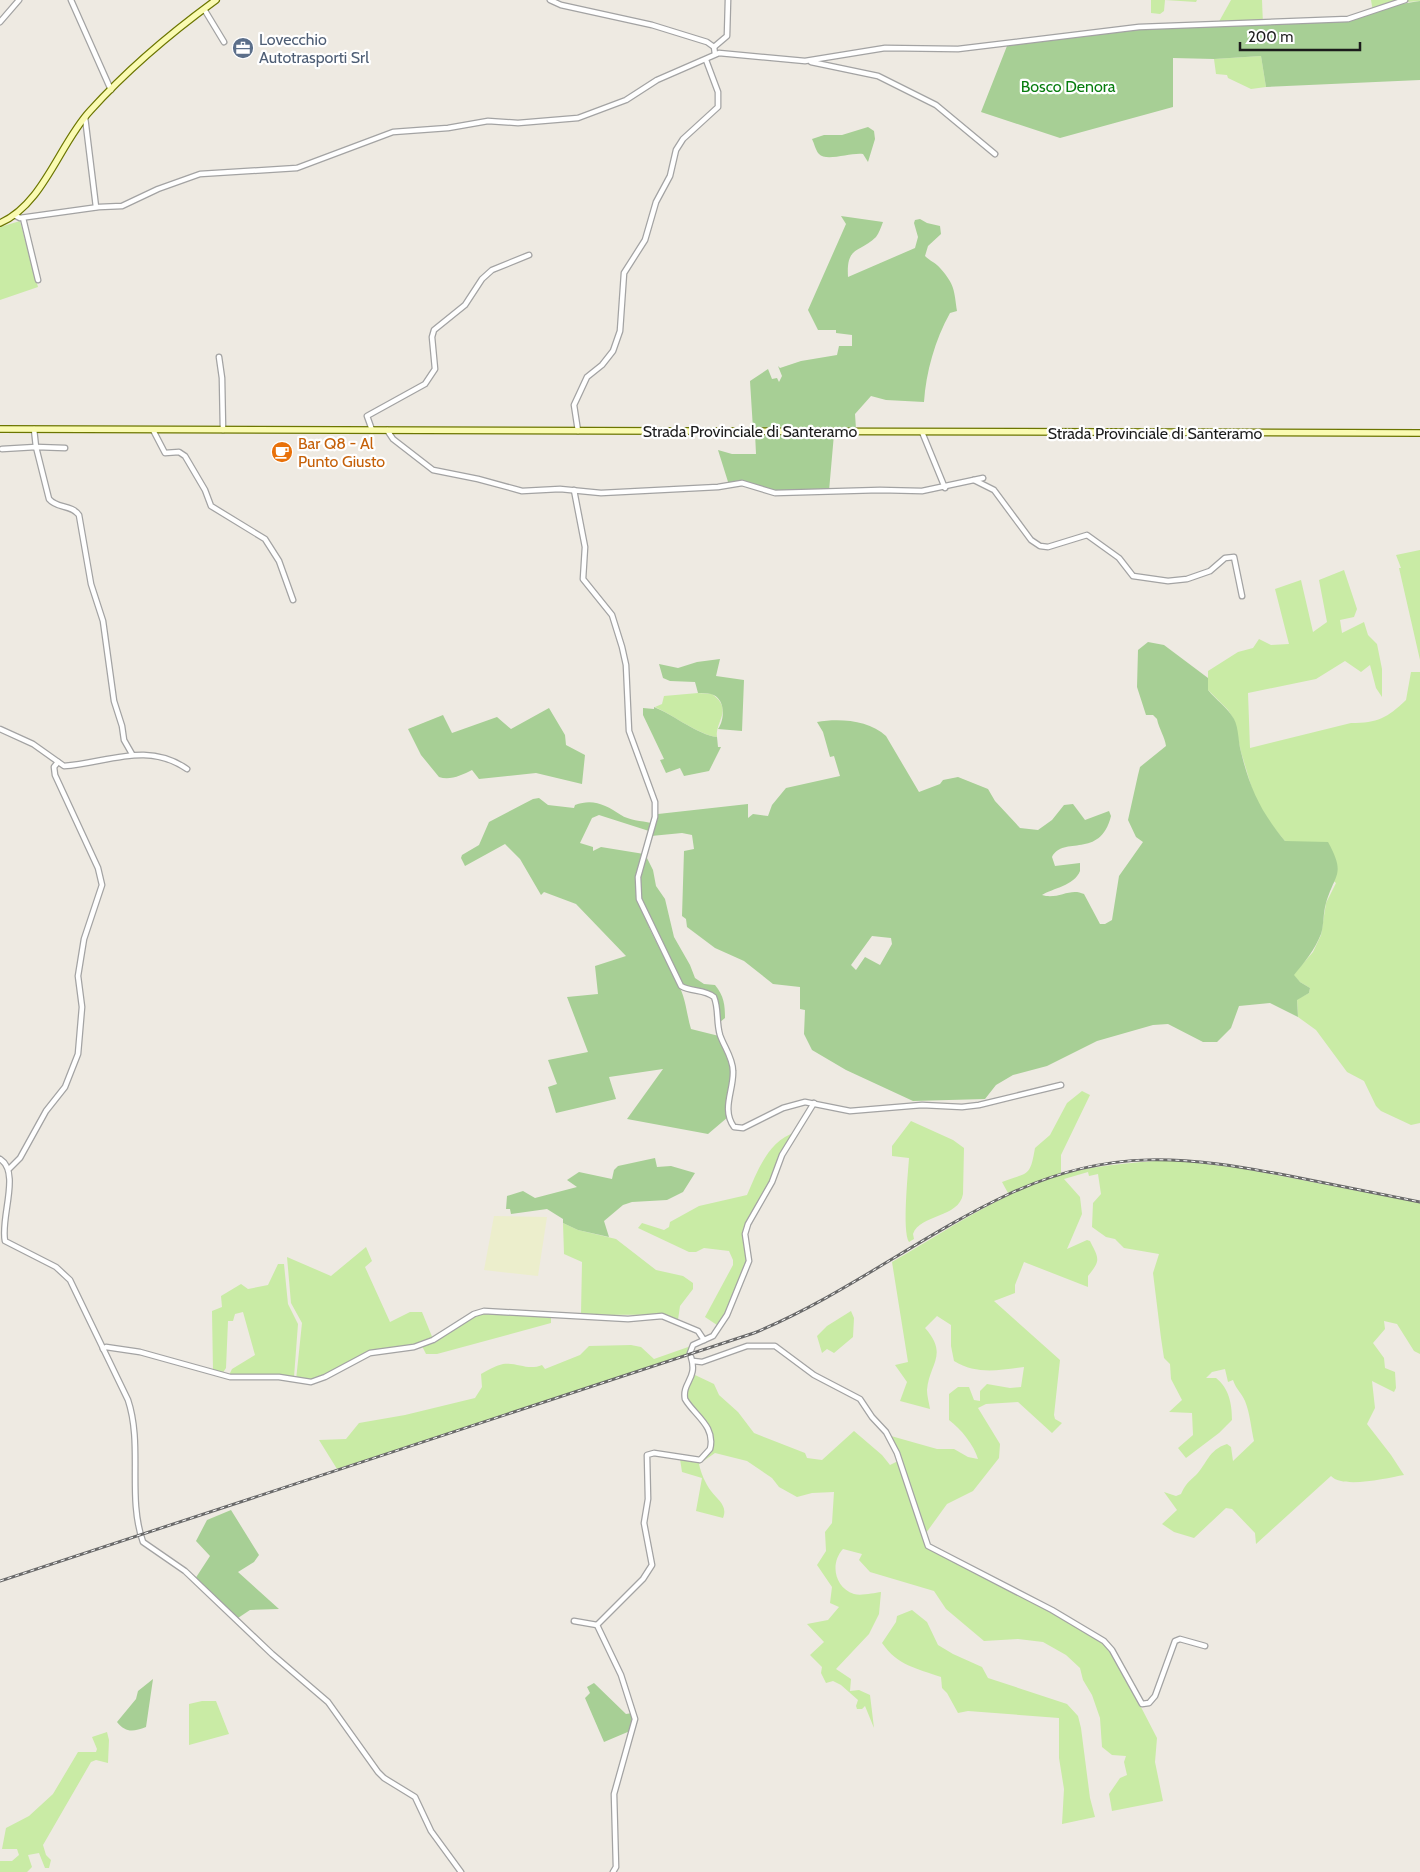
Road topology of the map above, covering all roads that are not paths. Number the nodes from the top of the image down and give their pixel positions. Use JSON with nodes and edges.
{"nodes":[{"id":1,"x":19,"y":0,"type":"edge"},
{"id":2,"x":71,"y":0,"type":"edge"},
{"id":3,"x":216,"y":0,"type":"edge"},
{"id":4,"x":550,"y":0,"type":"edge"},
{"id":5,"x":728,"y":0,"type":"edge"},
{"id":6,"x":1404,"y":0,"type":"edge"},
{"id":7,"x":204,"y":9,"type":"junction"},
{"id":8,"x":0,"y":22,"type":"edge"},
{"id":9,"x":224,"y":42,"type":"dead end"},
{"id":10,"x":714,"y":47,"type":"junction"},
{"id":11,"x":715,"y":54,"type":"junction"},
{"id":12,"x":706,"y":60,"type":"junction"},
{"id":13,"x":808,"y":61,"type":"junction"},
{"id":14,"x":111,"y":90,"type":"junction"},
{"id":15,"x":85,"y":117,"type":"junction"},
{"id":16,"x":995,"y":154,"type":"dead end"},
{"id":17,"x":96,"y":207,"type":"junction"},
{"id":18,"x":14,"y":215,"type":"junction"},
{"id":19,"x":23,"y":218,"type":"junction"},
{"id":20,"x":0,"y":222,"type":"edge"},
{"id":21,"x":529,"y":255,"type":"dead end"},
{"id":22,"x":38,"y":280,"type":"dead end"},
{"id":23,"x":219,"y":357,"type":"dead end"},
{"id":24,"x":0,"y":429,"type":"edge"},
{"id":25,"x":34,"y":429,"type":"junction"},
{"id":26,"x":152,"y":430,"type":"junction"},
{"id":27,"x":222,"y":430,"type":"junction"},
{"id":28,"x":372,"y":430,"type":"junction"},
{"id":29,"x":387,"y":430,"type":"junction"},
{"id":30,"x":578,"y":431,"type":"junction"},
{"id":31,"x":922,"y":432,"type":"junction"},
{"id":32,"x":1420,"y":433,"type":"edge"},
{"id":33,"x":36,"y":447,"type":"junction"},
{"id":34,"x":65,"y":448,"type":"dead end"},
{"id":35,"x":2,"y":449,"type":"dead end"},
{"id":36,"x":983,"y":478,"type":"dead end"},
{"id":37,"x":974,"y":480,"type":"junction"},
{"id":38,"x":945,"y":488,"type":"junction"},
{"id":39,"x":574,"y":490,"type":"junction"},
{"id":40,"x":1242,"y":596,"type":"dead end"},
{"id":41,"x":293,"y":600,"type":"dead end"},
{"id":42,"x":0,"y":729,"type":"edge"},
{"id":43,"x":132,"y":754,"type":"junction"},
{"id":44,"x":58,"y":762,"type":"junction"},
{"id":45,"x":187,"y":769,"type":"dead end"},
{"id":46,"x":1061,"y":1085,"type":"dead end"},
{"id":47,"x":814,"y":1103,"type":"junction"},
{"id":48,"x":0,"y":1159,"type":"edge"},
{"id":49,"x":9,"y":1169,"type":"junction"},
{"id":50,"x":0,"y":1239,"type":"edge"},
{"id":51,"x":6,"y":1241,"type":"junction"},
{"id":52,"x":704,"y":1340,"type":"junction"},
{"id":53,"x":103,"y":1349,"type":"junction"},
{"id":54,"x":691,"y":1357,"type":"junction"},
{"id":55,"x":574,"y":1621,"type":"dead end"},
{"id":56,"x":597,"y":1625,"type":"junction"},
{"id":57,"x":1206,"y":1646,"type":"dead end"},
{"id":58,"x":461,"y":1872,"type":"edge"},
{"id":59,"x":613,"y":1872,"type":"edge"}],
"edges":[{"from":1,"to":8,"type":"street"},
{"from":2,"to":14,"type":"street"},
{"from":3,"to":7,"type":"main road"},
{"from":4,"to":10,"type":"street"},
{"from":5,"to":10,"type":"street"},
{"from":6,"to":13,"type":"street"},
{"from":7,"to":9,"type":"street"},
{"from":7,"to":14,"type":"main road"},
{"from":10,"to":11,"type":"street"},
{"from":11,"to":12,"type":"street"},
{"from":11,"to":13,"type":"street"},
{"from":12,"to":17,"type":"street"},
{"from":12,"to":30,"type":"street"},
{"from":13,"to":16,"type":"street"},
{"from":14,"to":15,"type":"main road"},
{"from":15,"to":17,"type":"street"},
{"from":15,"to":18,"type":"main road"},
{"from":17,"to":19,"type":"street"},
{"from":18,"to":19,"type":"street"},
{"from":18,"to":20,"type":"main road"},
{"from":19,"to":22,"type":"street"},
{"from":21,"to":28,"type":"street"},
{"from":23,"to":27,"type":"street"},
{"from":24,"to":25,"type":"main road","name":"Strada Provinciale di Santeramo"},
{"from":25,"to":26,"type":"main road","name":"Strada Provinciale di Santeramo"},
{"from":25,"to":33,"type":"street"},
{"from":26,"to":27,"type":"main road","name":"Strada Provinciale di Santeramo"},
{"from":26,"to":41,"type":"street"},
{"from":27,"to":28,"type":"main road","name":"Strada Provinciale di Santeramo"},
{"from":28,"to":29,"type":"main road","name":"Strada Provinciale di Santeramo"},
{"from":29,"to":30,"type":"main road","name":"Strada Provinciale di Santeramo"},
{"from":29,"to":39,"type":"street"},
{"from":30,"to":31,"type":"main road","name":"Strada Provinciale di Santeramo"},
{"from":31,"to":32,"type":"main road","name":"Strada Provinciale di Santeramo"},
{"from":31,"to":38,"type":"street"},
{"from":33,"to":34,"type":"street"},
{"from":33,"to":35,"type":"street"},
{"from":33,"to":43,"type":"street"},
{"from":36,"to":37,"type":"street"},
{"from":37,"to":38,"type":"street"},
{"from":37,"to":40,"type":"street"},
{"from":38,"to":39,"type":"street"},
{"from":39,"to":47,"type":"street"},
{"from":42,"to":44,"type":"street"},
{"from":43,"to":44,"type":"street"},
{"from":43,"to":45,"type":"street"},
{"from":44,"to":49,"type":"street"},
{"from":46,"to":47,"type":"street"},
{"from":47,"to":52,"type":"street"},
{"from":48,"to":49,"type":"street"},
{"from":49,"to":51,"type":"street"},
{"from":50,"to":51,"type":"street"},
{"from":51,"to":53,"type":"street"},
{"from":52,"to":53,"type":"street"},
{"from":52,"to":54,"type":"street"},
{"from":53,"to":58,"type":"street"},
{"from":54,"to":56,"type":"street"},
{"from":54,"to":57,"type":"street"},
{"from":55,"to":56,"type":"street"},
{"from":56,"to":59,"type":"street"}]}
